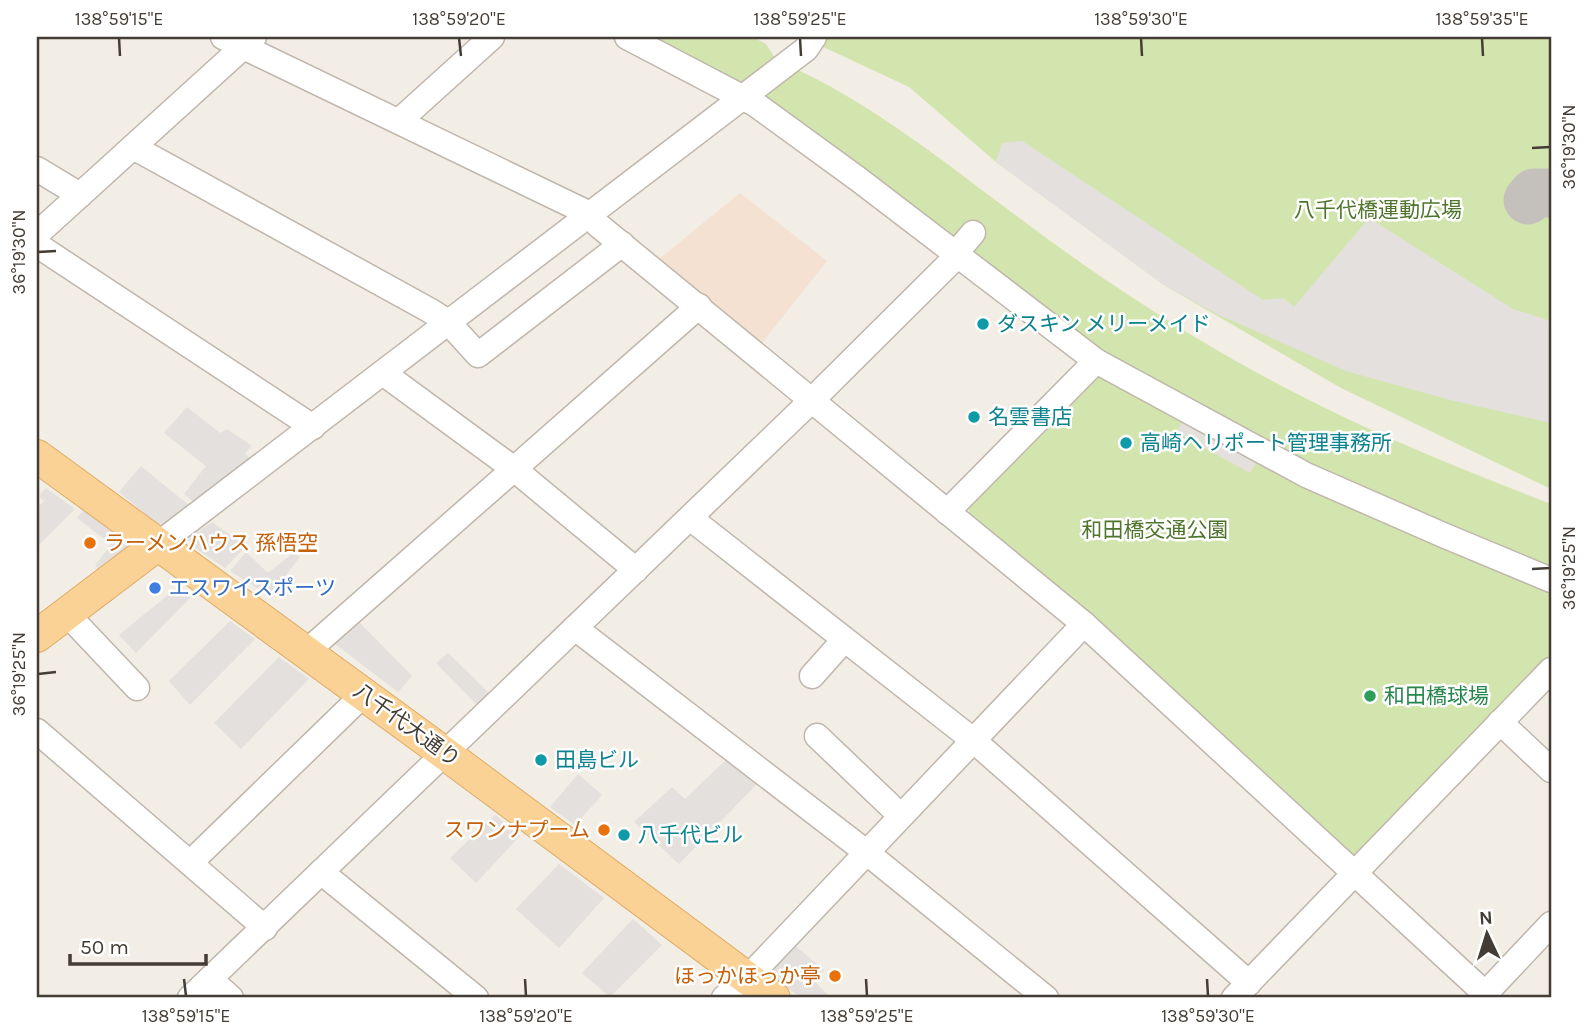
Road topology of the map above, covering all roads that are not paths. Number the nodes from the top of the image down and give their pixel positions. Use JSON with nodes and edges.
{"nodes":[{"id":1,"x":492,"y":37,"type":"edge"},
{"id":2,"x":627,"y":37,"type":"edge"},
{"id":3,"x":241,"y":40,"type":"edge"},
{"id":4,"x":810,"y":43,"type":"edge"},
{"id":5,"x":741,"y":98,"type":"junction"},
{"id":6,"x":399,"y":121,"type":"junction"},
{"id":7,"x":133,"y":147,"type":"junction"},
{"id":8,"x":37,"y":169,"type":"edge"},
{"id":9,"x":80,"y":195,"type":"junction"},
{"id":10,"x":590,"y":214,"type":"junction"},
{"id":11,"x":973,"y":233,"type":"dead end"},
{"id":12,"x":37,"y":234,"type":"edge"},
{"id":13,"x":622,"y":244,"type":"junction"},
{"id":14,"x":37,"y":245,"type":"edge"},
{"id":15,"x":957,"y":254,"type":"junction"},
{"id":16,"x":699,"y":306,"type":"junction"},
{"id":17,"x":448,"y":322,"type":"junction"},
{"id":18,"x":1096,"y":361,"type":"junction"},
{"id":19,"x":383,"y":373,"type":"junction"},
{"id":20,"x":811,"y":401,"type":"junction"},
{"id":21,"x":313,"y":427,"type":"junction"},
{"id":22,"x":37,"y":456,"type":"edge"},
{"id":23,"x":514,"y":469,"type":"junction"},
{"id":24,"x":947,"y":512,"type":"junction"},
{"id":25,"x":690,"y":518,"type":"junction"},
{"id":26,"x":157,"y":545,"type":"junction"},
{"id":27,"x":636,"y":570,"type":"junction"},
{"id":28,"x":1551,"y":580,"type":"edge"},
{"id":29,"x":66,"y":613,"type":"junction"},
{"id":30,"x":1084,"y":624,"type":"junction"},
{"id":31,"x":575,"y":628,"type":"junction"},
{"id":32,"x":37,"y":636,"type":"edge"},
{"id":33,"x":844,"y":640,"type":"junction"},
{"id":34,"x":306,"y":652,"type":"junction"},
{"id":35,"x":1551,"y":670,"type":"edge"},
{"id":36,"x":813,"y":676,"type":"dead end"},
{"id":37,"x":137,"y":688,"type":"dead end"},
{"id":38,"x":364,"y":694,"type":"junction"},
{"id":39,"x":1500,"y":722,"type":"junction"},
{"id":40,"x":37,"y":731,"type":"edge"},
{"id":41,"x":817,"y":736,"type":"dead end"},
{"id":42,"x":973,"y":740,"type":"junction"},
{"id":43,"x":445,"y":754,"type":"junction"},
{"id":44,"x":1551,"y":770,"type":"edge"},
{"id":45,"x":901,"y":816,"type":"junction"},
{"id":46,"x":866,"y":852,"type":"junction"},
{"id":47,"x":190,"y":863,"type":"junction"},
{"id":48,"x":321,"y":872,"type":"junction"},
{"id":49,"x":1355,"y":874,"type":"junction"},
{"id":50,"x":1551,"y":924,"type":"edge"},
{"id":51,"x":265,"y":928,"type":"junction"},
{"id":52,"x":209,"y":979,"type":"junction"},
{"id":53,"x":734,"y":988,"type":"edge"},
{"id":54,"x":1242,"y":990,"type":"edge"},
{"id":55,"x":1487,"y":996,"type":"edge"},
{"id":56,"x":190,"y":998,"type":"edge"},
{"id":57,"x":231,"y":998,"type":"edge"},
{"id":58,"x":476,"y":998,"type":"edge"},
{"id":59,"x":774,"y":998,"type":"edge"},
{"id":60,"x":1046,"y":998,"type":"edge"}],
"edges":[{"from":1,"to":6,"type":"street"},
{"from":2,"to":5,"type":"street"},
{"from":3,"to":6,"type":"street"},
{"from":3,"to":7,"type":"street"},
{"from":4,"to":5,"type":"street"},
{"from":5,"to":10,"type":"street"},
{"from":5,"to":15,"type":"street"},
{"from":6,"to":10,"type":"street"},
{"from":7,"to":9,"type":"street"},
{"from":7,"to":17,"type":"street"},
{"from":8,"to":9,"type":"street"},
{"from":9,"to":12,"type":"street"},
{"from":10,"to":13,"type":"street"},
{"from":10,"to":17,"type":"street"},
{"from":11,"to":15,"type":"street"},
{"from":13,"to":16,"type":"street"},
{"from":13,"to":17,"type":"street"},
{"from":14,"to":21,"type":"street"},
{"from":15,"to":18,"type":"street"},
{"from":15,"to":20,"type":"street"},
{"from":16,"to":20,"type":"street"},
{"from":16,"to":23,"type":"street"},
{"from":17,"to":19,"type":"street"},
{"from":18,"to":24,"type":"street"},
{"from":18,"to":28,"type":"street"},
{"from":19,"to":21,"type":"street"},
{"from":19,"to":23,"type":"street"},
{"from":20,"to":24,"type":"street"},
{"from":20,"to":25,"type":"street"},
{"from":21,"to":26,"type":"street"},
{"from":22,"to":26,"type":"main road","name":"八千代大通り"},
{"from":23,"to":27,"type":"street"},
{"from":23,"to":34,"type":"street"},
{"from":24,"to":30,"type":"street"},
{"from":25,"to":27,"type":"street"},
{"from":25,"to":33,"type":"street"},
{"from":26,"to":29,"type":"main road"},
{"from":26,"to":34,"type":"main road","name":"八千代大通り"},
{"from":27,"to":31,"type":"street"},
{"from":29,"to":32,"type":"main road"},
{"from":29,"to":37,"type":"street"},
{"from":30,"to":42,"type":"street"},
{"from":30,"to":49,"type":"street"},
{"from":31,"to":43,"type":"street"},
{"from":31,"to":46,"type":"street"},
{"from":33,"to":36,"type":"street"},
{"from":33,"to":42,"type":"street"},
{"from":34,"to":38,"type":"main road","name":"八千代大通り"},
{"from":35,"to":39,"type":"street"},
{"from":38,"to":43,"type":"main road","name":"八千代大通り"},
{"from":38,"to":47,"type":"street"},
{"from":39,"to":44,"type":"street"},
{"from":39,"to":49,"type":"street"},
{"from":40,"to":47,"type":"street"},
{"from":41,"to":45,"type":"street"},
{"from":42,"to":45,"type":"street"},
{"from":42,"to":54,"type":"street"},
{"from":43,"to":48,"type":"street"},
{"from":43,"to":53,"type":"main road","name":"八千代大通り"},
{"from":45,"to":46,"type":"street"},
{"from":46,"to":53,"type":"street"},
{"from":46,"to":60,"type":"street"},
{"from":47,"to":51,"type":"street"},
{"from":48,"to":51,"type":"street"},
{"from":48,"to":58,"type":"street"},
{"from":49,"to":54,"type":"street"},
{"from":49,"to":55,"type":"street"},
{"from":50,"to":55,"type":"street"},
{"from":51,"to":52,"type":"street"},
{"from":52,"to":56,"type":"street"},
{"from":52,"to":57,"type":"street"},
{"from":53,"to":59,"type":"main road","name":"八千代大通り"}]}
